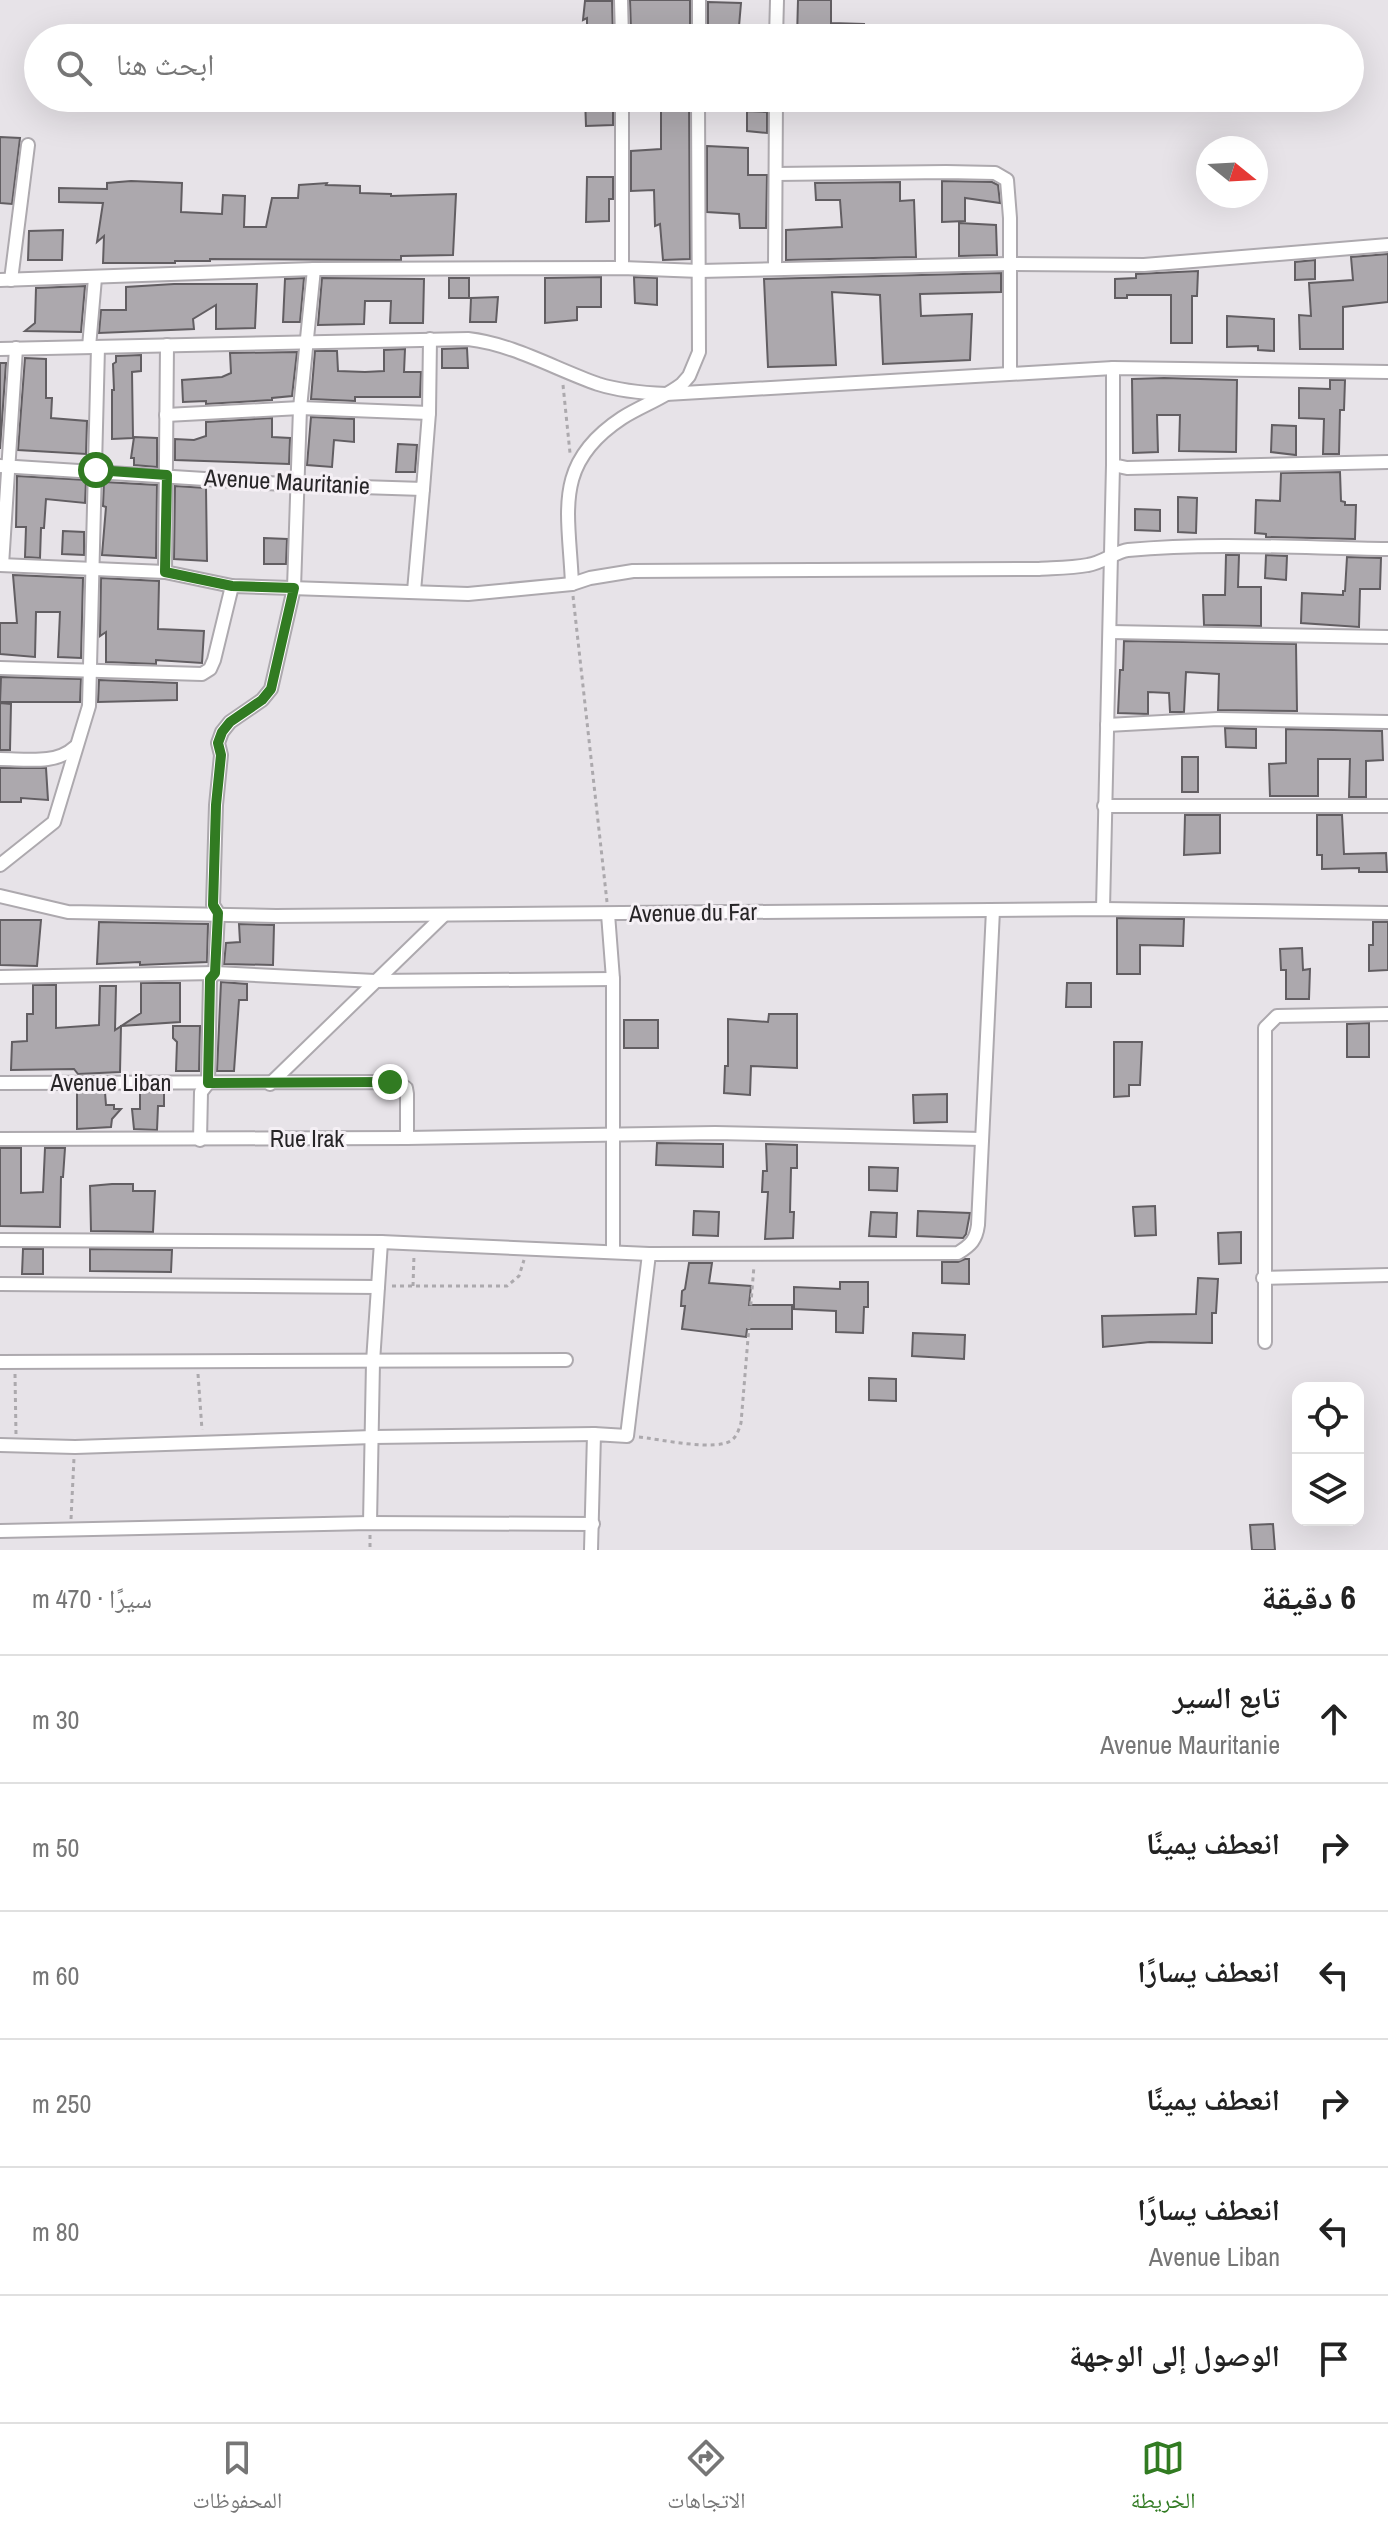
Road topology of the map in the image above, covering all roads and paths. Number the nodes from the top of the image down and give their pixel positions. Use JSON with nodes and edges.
{"nodes":[{"id":1,"x":621,"y":0,"type":"edge"},
{"id":2,"x":699,"y":0,"type":"edge"},
{"id":3,"x":777,"y":0,"type":"edge"},
{"id":4,"x":622,"y":24,"type":"edge"},
{"id":5,"x":699,"y":24,"type":"edge"},
{"id":6,"x":776,"y":24,"type":"edge"},
{"id":7,"x":622,"y":112,"type":"edge"},
{"id":8,"x":698,"y":112,"type":"edge"},
{"id":9,"x":776,"y":112,"type":"edge"},
{"id":10,"x":28,"y":145,"type":"dead end"},
{"id":11,"x":776,"y":174,"type":"junction"},
{"id":12,"x":1388,"y":245,"type":"edge"},
{"id":13,"x":1010,"y":264,"type":"junction"},
{"id":14,"x":775,"y":267,"type":"junction"},
{"id":15,"x":622,"y":268,"type":"junction"},
{"id":16,"x":314,"y":269,"type":"junction"},
{"id":17,"x":700,"y":271,"type":"junction"},
{"id":18,"x":95,"y":278,"type":"junction"},
{"id":19,"x":6,"y":280,"type":"edge"},
{"id":20,"x":430,"y":339,"type":"junction"},
{"id":21,"x":306,"y":342,"type":"junction"},
{"id":22,"x":167,"y":345,"type":"junction"},
{"id":23,"x":93,"y":347,"type":"junction"},
{"id":24,"x":16,"y":348,"type":"junction"},
{"id":25,"x":0,"y":349,"type":"edge"},
{"id":26,"x":1113,"y":368,"type":"junction"},
{"id":27,"x":561,"y":370,"type":"junction"},
{"id":28,"x":1388,"y":372,"type":"edge"},
{"id":29,"x":1010,"y":373,"type":"junction"},
{"id":30,"x":666,"y":394,"type":"junction"},
{"id":31,"x":300,"y":408,"type":"junction"},
{"id":32,"x":429,"y":413,"type":"junction"},
{"id":33,"x":166,"y":415,"type":"junction"},
{"id":34,"x":1388,"y":462,"type":"edge"},
{"id":35,"x":1113,"y":465,"type":"junction"},
{"id":36,"x":3,"y":466,"type":"edge"},
{"id":37,"x":96,"y":470,"type":"junction"},
{"id":38,"x":572,"y":474,"type":"junction"},
{"id":39,"x":167,"y":475,"type":"junction"},
{"id":40,"x":299,"y":485,"type":"junction"},
{"id":41,"x":423,"y":489,"type":"junction"},
{"id":42,"x":1388,"y":549,"type":"edge"},
{"id":43,"x":1112,"y":558,"type":"junction"},
{"id":44,"x":1,"y":565,"type":"edge"},
{"id":45,"x":94,"y":569,"type":"junction"},
{"id":46,"x":165,"y":572,"type":"junction"},
{"id":47,"x":572,"y":584,"type":"junction"},
{"id":48,"x":232,"y":586,"type":"junction"},
{"id":49,"x":294,"y":588,"type":"junction"},
{"id":50,"x":414,"y":591,"type":"junction"},
{"id":51,"x":1110,"y":632,"type":"junction"},
{"id":52,"x":1388,"y":637,"type":"edge"},
{"id":53,"x":0,"y":668,"type":"edge"},
{"id":54,"x":91,"y":672,"type":"junction"},
{"id":55,"x":1388,"y":722,"type":"edge"},
{"id":56,"x":1107,"y":725,"type":"junction"},
{"id":57,"x":75,"y":747,"type":"junction"},
{"id":58,"x":0,"y":759,"type":"edge"},
{"id":59,"x":1104,"y":806,"type":"junction"},
{"id":60,"x":1388,"y":806,"type":"edge"},
{"id":61,"x":0,"y":865,"type":"edge"},
{"id":62,"x":0,"y":896,"type":"edge"},
{"id":63,"x":1103,"y":909,"type":"junction"},
{"id":64,"x":993,"y":910,"type":"junction"},
{"id":65,"x":218,"y":913,"type":"junction"},
{"id":66,"x":1388,"y":913,"type":"edge"},
{"id":67,"x":608,"y":914,"type":"junction"},
{"id":68,"x":443,"y":916,"type":"junction"},
{"id":69,"x":215,"y":973,"type":"junction"},
{"id":70,"x":0,"y":977,"type":"edge"},
{"id":71,"x":613,"y":979,"type":"junction"},
{"id":72,"x":375,"y":981,"type":"junction"},
{"id":73,"x":1388,"y":1014,"type":"edge"},
{"id":74,"x":0,"y":1083,"type":"edge"},
{"id":75,"x":208,"y":1083,"type":"junction"},
{"id":76,"x":270,"y":1084,"type":"junction"},
{"id":77,"x":614,"y":1134,"type":"junction"},
{"id":78,"x":407,"y":1138,"type":"junction"},
{"id":79,"x":0,"y":1139,"type":"edge"},
{"id":80,"x":982,"y":1139,"type":"junction"},
{"id":81,"x":200,"y":1140,"type":"junction"},
{"id":82,"x":0,"y":1240,"type":"edge"},
{"id":83,"x":381,"y":1242,"type":"junction"},
{"id":84,"x":414,"y":1243,"type":"junction"},
{"id":85,"x":525,"y":1248,"type":"junction"},
{"id":86,"x":613,"y":1252,"type":"junction"},
{"id":87,"x":649,"y":1254,"type":"junction"},
{"id":88,"x":755,"y":1254,"type":"junction"},
{"id":89,"x":1388,"y":1275,"type":"edge"},
{"id":90,"x":1263,"y":1278,"type":"junction"},
{"id":91,"x":0,"y":1284,"type":"edge"},
{"id":92,"x":413,"y":1286,"type":"junction"},
{"id":93,"x":378,"y":1287,"type":"junction"},
{"id":94,"x":1265,"y":1342,"type":"dead end"},
{"id":95,"x":566,"y":1360,"type":"dead end"},
{"id":96,"x":0,"y":1362,"type":"edge"},
{"id":97,"x":15,"y":1362,"type":"junction"},
{"id":98,"x":197,"y":1362,"type":"junction"},
{"id":99,"x":373,"y":1362,"type":"junction"},
{"id":100,"x":594,"y":1434,"type":"junction"},
{"id":101,"x":627,"y":1436,"type":"junction"},
{"id":102,"x":373,"y":1437,"type":"junction"},
{"id":103,"x":202,"y":1443,"type":"junction"},
{"id":104,"x":0,"y":1445,"type":"edge"},
{"id":105,"x":16,"y":1445,"type":"junction"},
{"id":106,"x":75,"y":1447,"type":"junction"},
{"id":107,"x":370,"y":1523,"type":"junction"},
{"id":108,"x":593,"y":1524,"type":"junction"},
{"id":109,"x":70,"y":1530,"type":"junction"},
{"id":110,"x":0,"y":1531,"type":"edge"},
{"id":111,"x":591,"y":1550,"type":"edge"}],
"edges":[{"from":1,"to":4,"type":"street"},
{"from":2,"to":5,"type":"street"},
{"from":3,"to":6,"type":"street"},
{"from":7,"to":15,"type":"street"},
{"from":8,"to":17,"type":"street"},
{"from":9,"to":11,"type":"street"},
{"from":10,"to":19,"type":"street"},
{"from":11,"to":13,"type":"street"},
{"from":11,"to":14,"type":"street"},
{"from":12,"to":13,"type":"street"},
{"from":13,"to":14,"type":"street"},
{"from":13,"to":29,"type":"street"},
{"from":14,"to":17,"type":"street"},
{"from":15,"to":16,"type":"street"},
{"from":15,"to":17,"type":"street"},
{"from":16,"to":18,"type":"street"},
{"from":16,"to":21,"type":"street"},
{"from":17,"to":30,"type":"street"},
{"from":18,"to":19,"type":"street"},
{"from":18,"to":23,"type":"street"},
{"from":20,"to":21,"type":"street"},
{"from":20,"to":27,"type":"street"},
{"from":20,"to":32,"type":"street"},
{"from":21,"to":22,"type":"street"},
{"from":21,"to":31,"type":"street"},
{"from":22,"to":23,"type":"street"},
{"from":22,"to":33,"type":"street"},
{"from":23,"to":24,"type":"street"},
{"from":23,"to":37,"type":"street"},
{"from":24,"to":25,"type":"street"},
{"from":24,"to":36,"type":"street"},
{"from":26,"to":28,"type":"street"},
{"from":26,"to":29,"type":"street"},
{"from":26,"to":35,"type":"street"},
{"from":27,"to":30,"type":"street"},
{"from":27,"to":38,"type":"path"},
{"from":29,"to":30,"type":"street"},
{"from":30,"to":38,"type":"street"},
{"from":31,"to":32,"type":"street"},
{"from":31,"to":33,"type":"street"},
{"from":31,"to":40,"type":"street"},
{"from":32,"to":41,"type":"street"},
{"from":33,"to":39,"type":"street"},
{"from":34,"to":35,"type":"street"},
{"from":35,"to":43,"type":"street"},
{"from":36,"to":37,"type":"street","name":"Avenue Mauritanie"},
{"from":36,"to":44,"type":"street"},
{"from":37,"to":39,"type":"street","name":"Avenue Mauritanie"},
{"from":37,"to":45,"type":"street"},
{"from":38,"to":47,"type":"street"},
{"from":39,"to":40,"type":"street","name":"Avenue Mauritanie"},
{"from":39,"to":46,"type":"street"},
{"from":40,"to":41,"type":"street","name":"Avenue Mauritanie"},
{"from":40,"to":49,"type":"street"},
{"from":41,"to":50,"type":"street"},
{"from":42,"to":43,"type":"street"},
{"from":43,"to":47,"type":"street"},
{"from":43,"to":51,"type":"street"},
{"from":44,"to":45,"type":"street"},
{"from":45,"to":46,"type":"street"},
{"from":45,"to":54,"type":"street"},
{"from":46,"to":48,"type":"street"},
{"from":47,"to":50,"type":"street"},
{"from":47,"to":67,"type":"path"},
{"from":48,"to":49,"type":"street"},
{"from":48,"to":54,"type":"street"},
{"from":49,"to":50,"type":"street"},
{"from":49,"to":65,"type":"street"},
{"from":51,"to":52,"type":"street"},
{"from":51,"to":56,"type":"street"},
{"from":53,"to":54,"type":"street"},
{"from":54,"to":57,"type":"street"},
{"from":55,"to":56,"type":"street"},
{"from":56,"to":59,"type":"street"},
{"from":57,"to":58,"type":"street"},
{"from":57,"to":61,"type":"street"},
{"from":59,"to":60,"type":"street"},
{"from":59,"to":63,"type":"street"},
{"from":62,"to":65,"type":"street","name":"Avenue du Far"},
{"from":63,"to":64,"type":"street","name":"Avenue du Far"},
{"from":63,"to":66,"type":"street","name":"Avenue du Far"},
{"from":64,"to":67,"type":"street","name":"Avenue du Far"},
{"from":64,"to":80,"type":"street"},
{"from":65,"to":68,"type":"street","name":"Avenue du Far"},
{"from":65,"to":69,"type":"street"},
{"from":67,"to":68,"type":"street","name":"Avenue du Far"},
{"from":67,"to":71,"type":"street"},
{"from":68,"to":72,"type":"street"},
{"from":69,"to":70,"type":"street"},
{"from":69,"to":72,"type":"street"},
{"from":69,"to":75,"type":"street"},
{"from":71,"to":72,"type":"street"},
{"from":71,"to":77,"type":"street"},
{"from":72,"to":76,"type":"street"},
{"from":73,"to":90,"type":"street"},
{"from":74,"to":75,"type":"street","name":"Avenue Liban"},
{"from":75,"to":76,"type":"street","name":"Avenue Liban"},
{"from":75,"to":81,"type":"street"},
{"from":76,"to":78,"type":"street","name":"Avenue Liban"},
{"from":77,"to":78,"type":"street","name":"Rue Irak"},
{"from":77,"to":80,"type":"street","name":"Rue Irak"},
{"from":77,"to":86,"type":"street"},
{"from":78,"to":81,"type":"street","name":"Rue Irak"},
{"from":79,"to":81,"type":"street","name":"Rue Irak"},
{"from":80,"to":88,"type":"street"},
{"from":82,"to":83,"type":"street"},
{"from":83,"to":84,"type":"street"},
{"from":83,"to":93,"type":"street"},
{"from":84,"to":85,"type":"street"},
{"from":84,"to":92,"type":"path"},
{"from":85,"to":86,"type":"street"},
{"from":85,"to":92,"type":"path"},
{"from":86,"to":87,"type":"street"},
{"from":87,"to":88,"type":"street"},
{"from":87,"to":101,"type":"street"},
{"from":88,"to":101,"type":"path"},
{"from":89,"to":90,"type":"street"},
{"from":90,"to":94,"type":"street"},
{"from":91,"to":93,"type":"street"},
{"from":92,"to":93,"type":"path"},
{"from":93,"to":99,"type":"street"},
{"from":95,"to":99,"type":"street"},
{"from":96,"to":97,"type":"street"},
{"from":97,"to":98,"type":"street"},
{"from":97,"to":105,"type":"path"},
{"from":98,"to":99,"type":"street"},
{"from":98,"to":103,"type":"path"},
{"from":99,"to":102,"type":"street"},
{"from":100,"to":101,"type":"street"},
{"from":100,"to":102,"type":"street"},
{"from":100,"to":108,"type":"street"},
{"from":102,"to":103,"type":"street"},
{"from":102,"to":107,"type":"street"},
{"from":103,"to":106,"type":"street"},
{"from":104,"to":105,"type":"street"},
{"from":105,"to":106,"type":"street"},
{"from":106,"to":109,"type":"path"},
{"from":107,"to":108,"type":"street"},
{"from":107,"to":109,"type":"street"},
{"from":108,"to":111,"type":"street"},
{"from":109,"to":110,"type":"street"}]}
